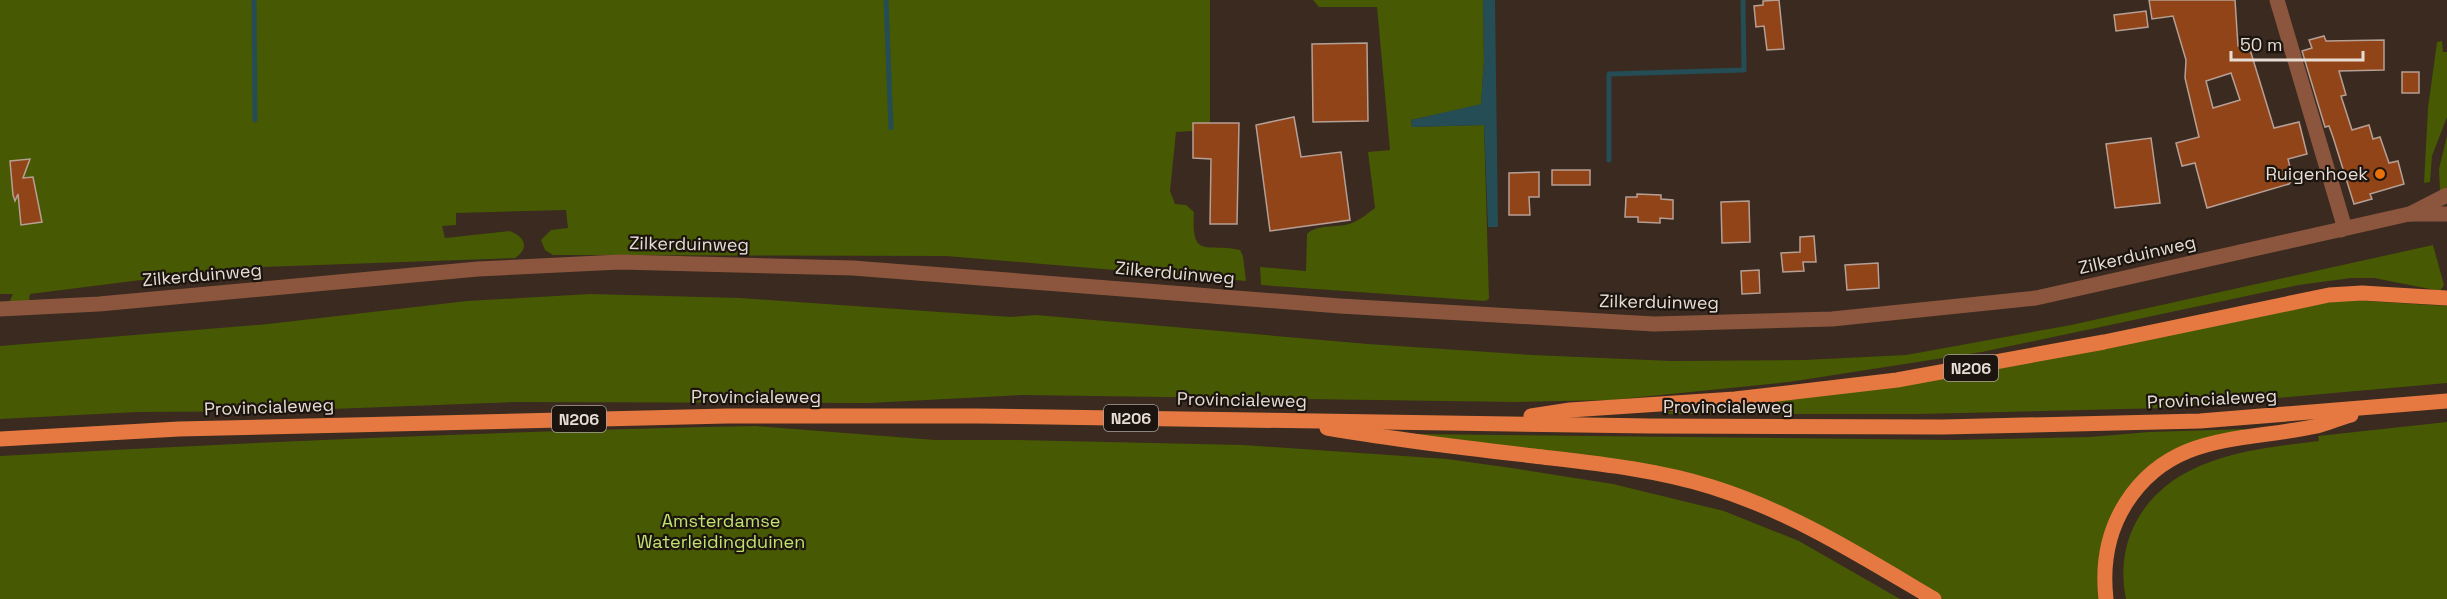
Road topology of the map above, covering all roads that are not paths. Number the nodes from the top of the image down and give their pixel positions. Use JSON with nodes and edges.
{"nodes":[{"id":1,"x":2277,"y":0,"type":"edge"},
{"id":2,"x":2447,"y":195,"type":"edge"},
{"id":3,"x":2409,"y":214,"type":"junction"},
{"id":4,"x":2447,"y":214,"type":"edge"},
{"id":5,"x":2341,"y":230,"type":"junction"},
{"id":6,"x":2447,"y":298,"type":"edge"},
{"id":7,"x":0,"y":309,"type":"edge"},
{"id":8,"x":2447,"y":401,"type":"edge"},
{"id":9,"x":2380,"y":406,"type":"junction"},
{"id":10,"x":1283,"y":420,"type":"junction"},
{"id":11,"x":1490,"y":423,"type":"junction"},
{"id":12,"x":0,"y":439,"type":"edge"},
{"id":13,"x":1934,"y":599,"type":"edge"},
{"id":14,"x":2106,"y":599,"type":"edge"}],
"edges":[{"from":1,"to":5,"type":"street"},
{"from":2,"to":3,"type":"street"},
{"from":3,"to":4,"type":"street"},
{"from":3,"to":5,"type":"street","name":"Zilkerduinweg"},
{"from":5,"to":7,"type":"street","name":"Zilkerduinweg"},
{"from":6,"to":11,"type":"main road","number":"N206"},
{"from":8,"to":9,"type":"main road","name":"Provincialeweg","number":"N206"},
{"from":9,"to":11,"type":"main road","name":"Provincialeweg","number":"N206"},
{"from":9,"to":14,"type":"main road","number":"N206"},
{"from":10,"to":11,"type":"main road","name":"Provincialeweg","number":"N206"},
{"from":10,"to":12,"type":"main road","name":"Provincialeweg","number":"N206"},
{"from":10,"to":13,"type":"main road","number":"N206"}]}
